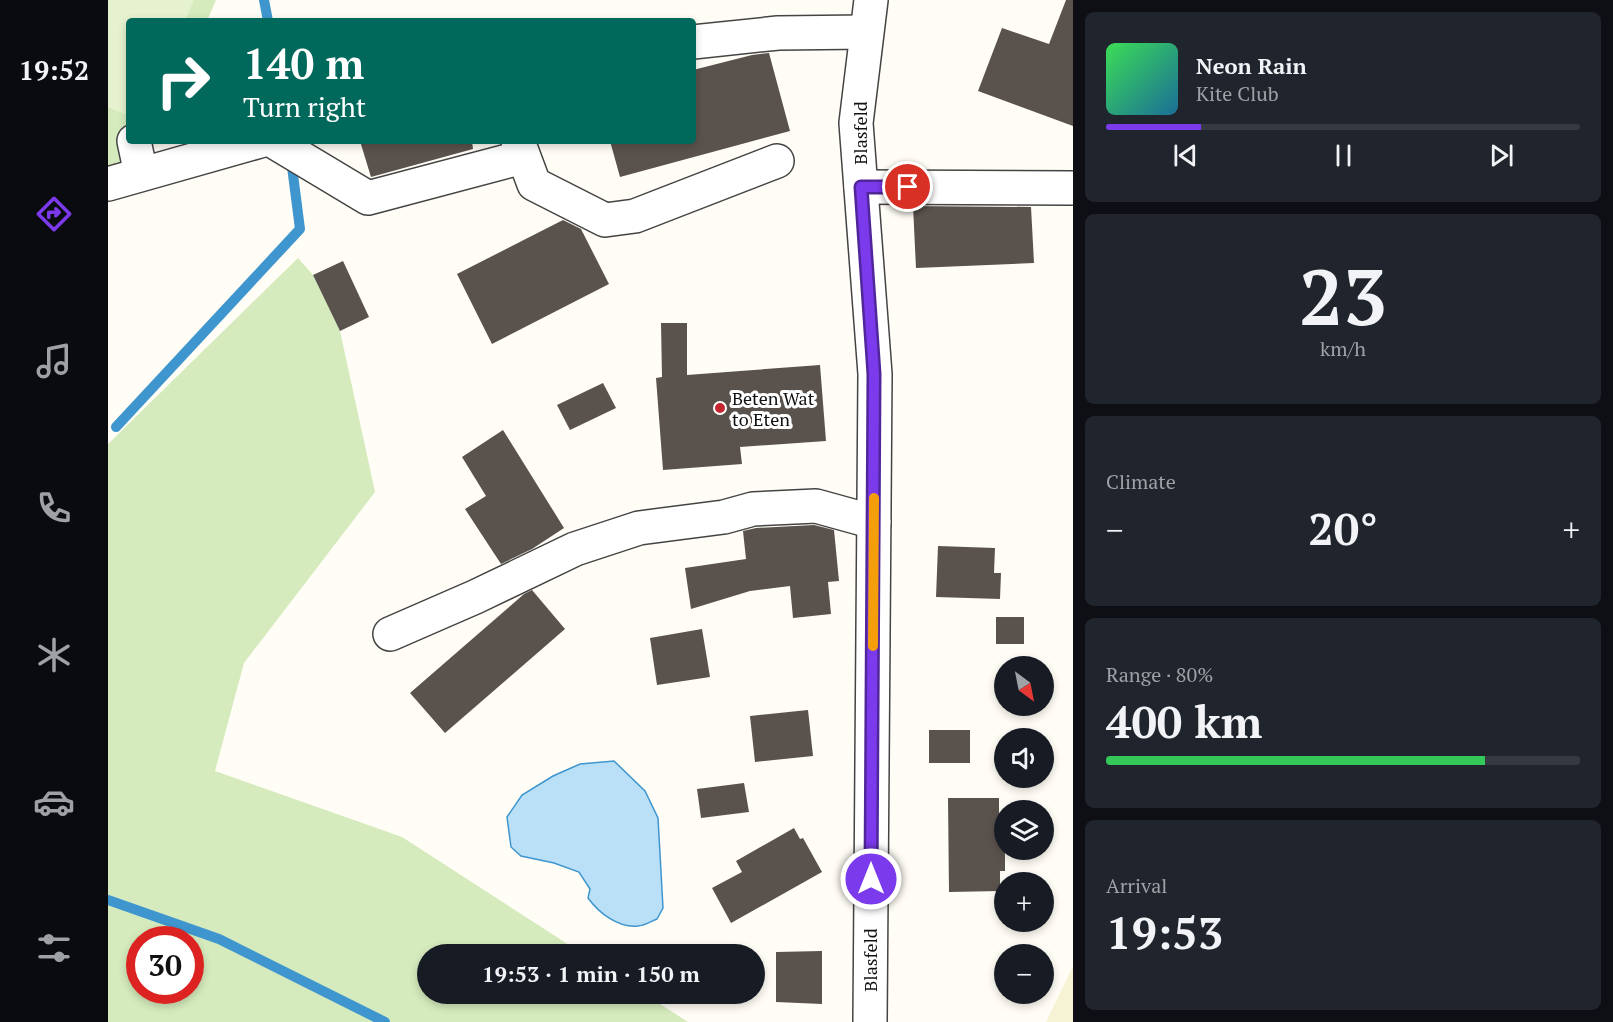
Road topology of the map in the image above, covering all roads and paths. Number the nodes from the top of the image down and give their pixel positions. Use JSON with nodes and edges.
{"nodes":[{"id":1,"x":871,"y":0,"type":"edge"},
{"id":2,"x":866,"y":32,"type":"junction"},
{"id":3,"x":696,"y":42,"type":"edge"},
{"id":4,"x":134,"y":144,"type":"edge"},
{"id":5,"x":249,"y":144,"type":"edge"},
{"id":6,"x":278,"y":144,"type":"edge"},
{"id":7,"x":521,"y":149,"type":"edge"},
{"id":8,"x":777,"y":161,"type":"dead end"},
{"id":9,"x":141,"y":174,"type":"junction"},
{"id":10,"x":108,"y":184,"type":"edge"},
{"id":11,"x":861,"y":187,"type":"junction"},
{"id":12,"x":1073,"y":188,"type":"edge"},
{"id":13,"x":874,"y":522,"type":"junction"},
{"id":14,"x":390,"y":634,"type":"dead end"},
{"id":15,"x":870,"y":1022,"type":"edge"}],
"edges":[{"from":1,"to":2,"type":"street","name":"Blasfeld"},
{"from":2,"to":3,"type":"street"},
{"from":2,"to":11,"type":"street","name":"Blasfeld"},
{"from":4,"to":9,"type":"street"},
{"from":5,"to":9,"type":"street"},
{"from":6,"to":7,"type":"street"},
{"from":7,"to":8,"type":"street"},
{"from":9,"to":10,"type":"street"},
{"from":11,"to":12,"type":"street"},
{"from":11,"to":13,"type":"street","name":"Blasfeld"},
{"from":13,"to":14,"type":"street"},
{"from":13,"to":15,"type":"street","name":"Blasfeld"}]}
